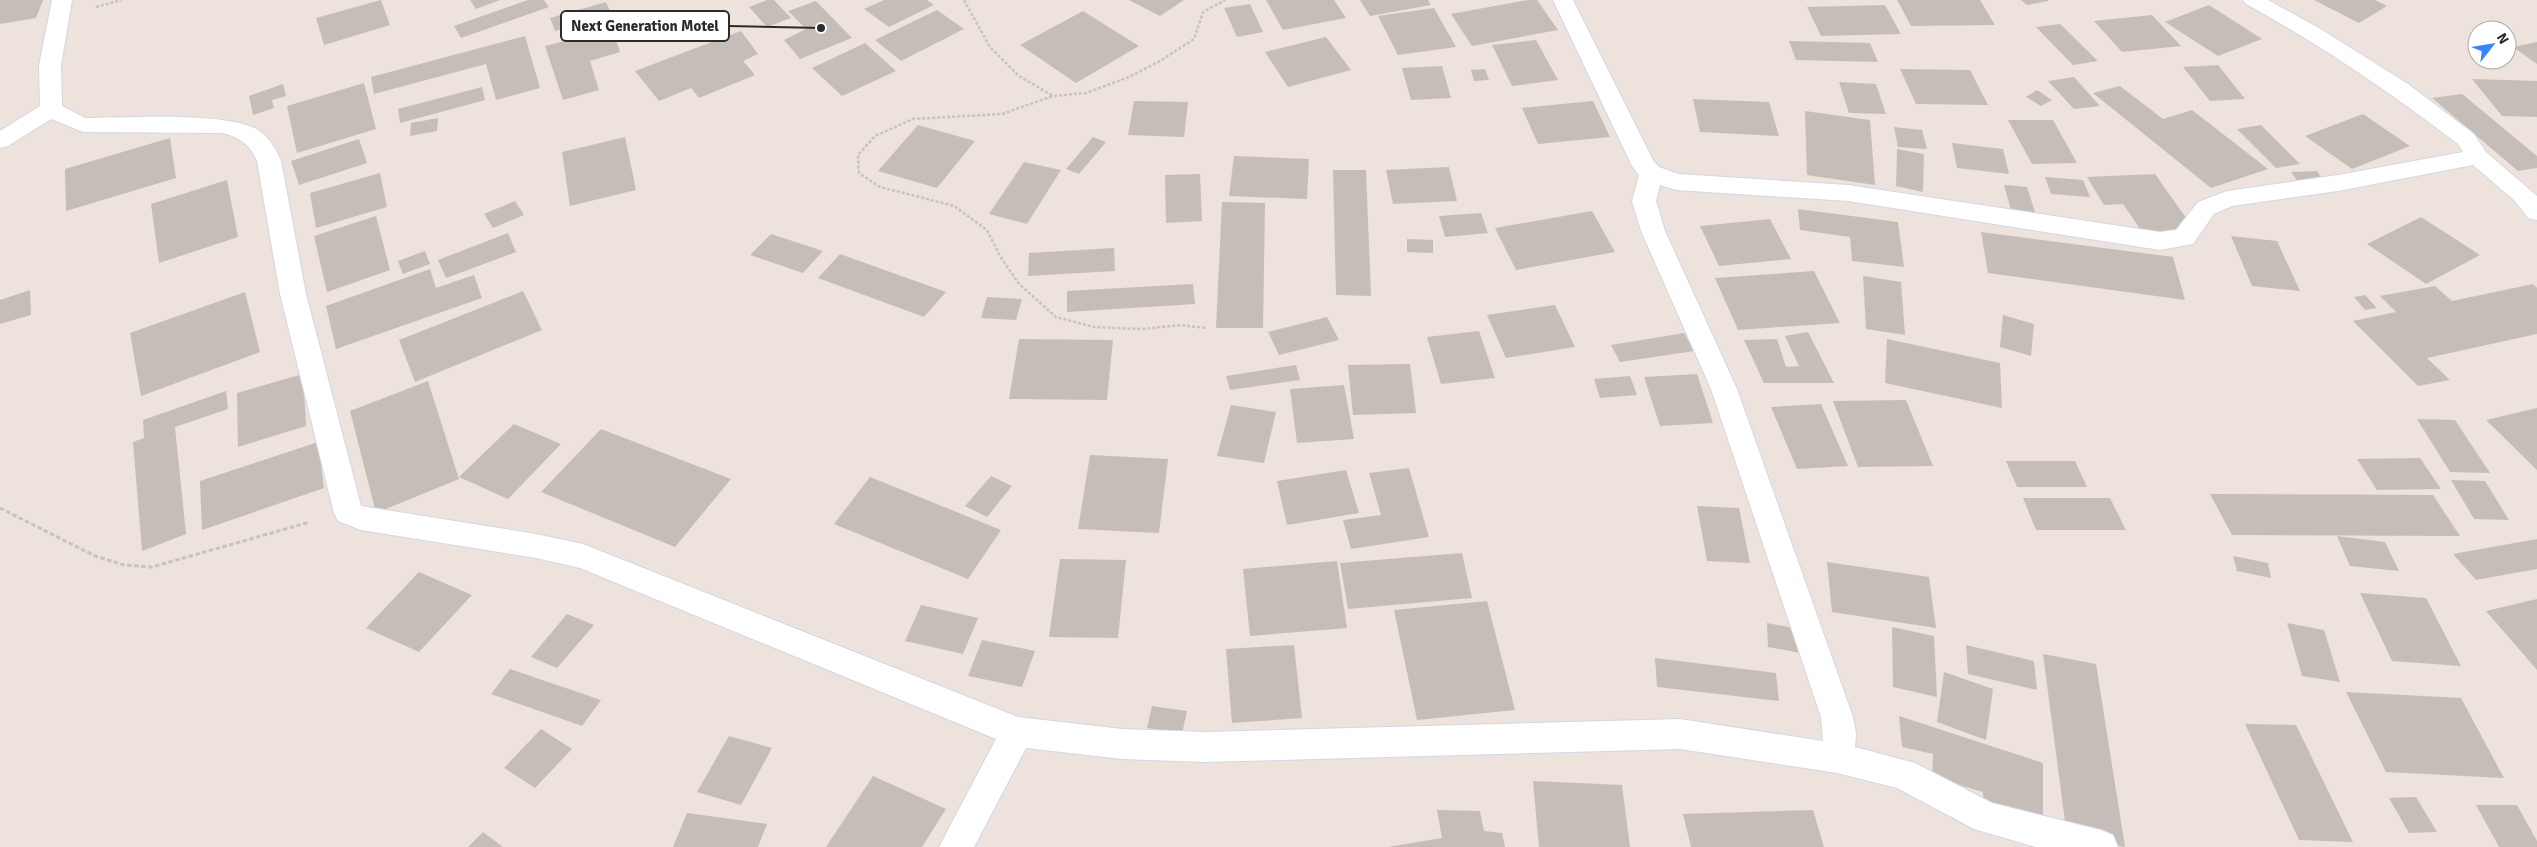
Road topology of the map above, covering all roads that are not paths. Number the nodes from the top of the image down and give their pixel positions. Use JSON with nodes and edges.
{"nodes":[{"id":1,"x":62,"y":0,"type":"edge"},
{"id":2,"x":1563,"y":0,"type":"edge"},
{"id":3,"x":2253,"y":0,"type":"edge"},
{"id":4,"x":51,"y":109,"type":"junction"},
{"id":5,"x":0,"y":141,"type":"edge"},
{"id":6,"x":2478,"y":157,"type":"junction"},
{"id":7,"x":1651,"y":173,"type":"junction"},
{"id":8,"x":2537,"y":212,"type":"edge"},
{"id":9,"x":1016,"y":732,"type":"junction"},
{"id":10,"x":1837,"y":758,"type":"junction"},
{"id":11,"x":956,"y":847,"type":"edge"},
{"id":12,"x":2101,"y":847,"type":"edge"}],
"edges":[{"from":1,"to":4,"type":"street"},
{"from":2,"to":7,"type":"street"},
{"from":3,"to":6,"type":"street"},
{"from":4,"to":5,"type":"street"},
{"from":4,"to":9,"type":"street"},
{"from":6,"to":7,"type":"street"},
{"from":6,"to":8,"type":"street"},
{"from":7,"to":10,"type":"street"},
{"from":9,"to":10,"type":"street"},
{"from":9,"to":11,"type":"street"},
{"from":10,"to":12,"type":"street"}]}
